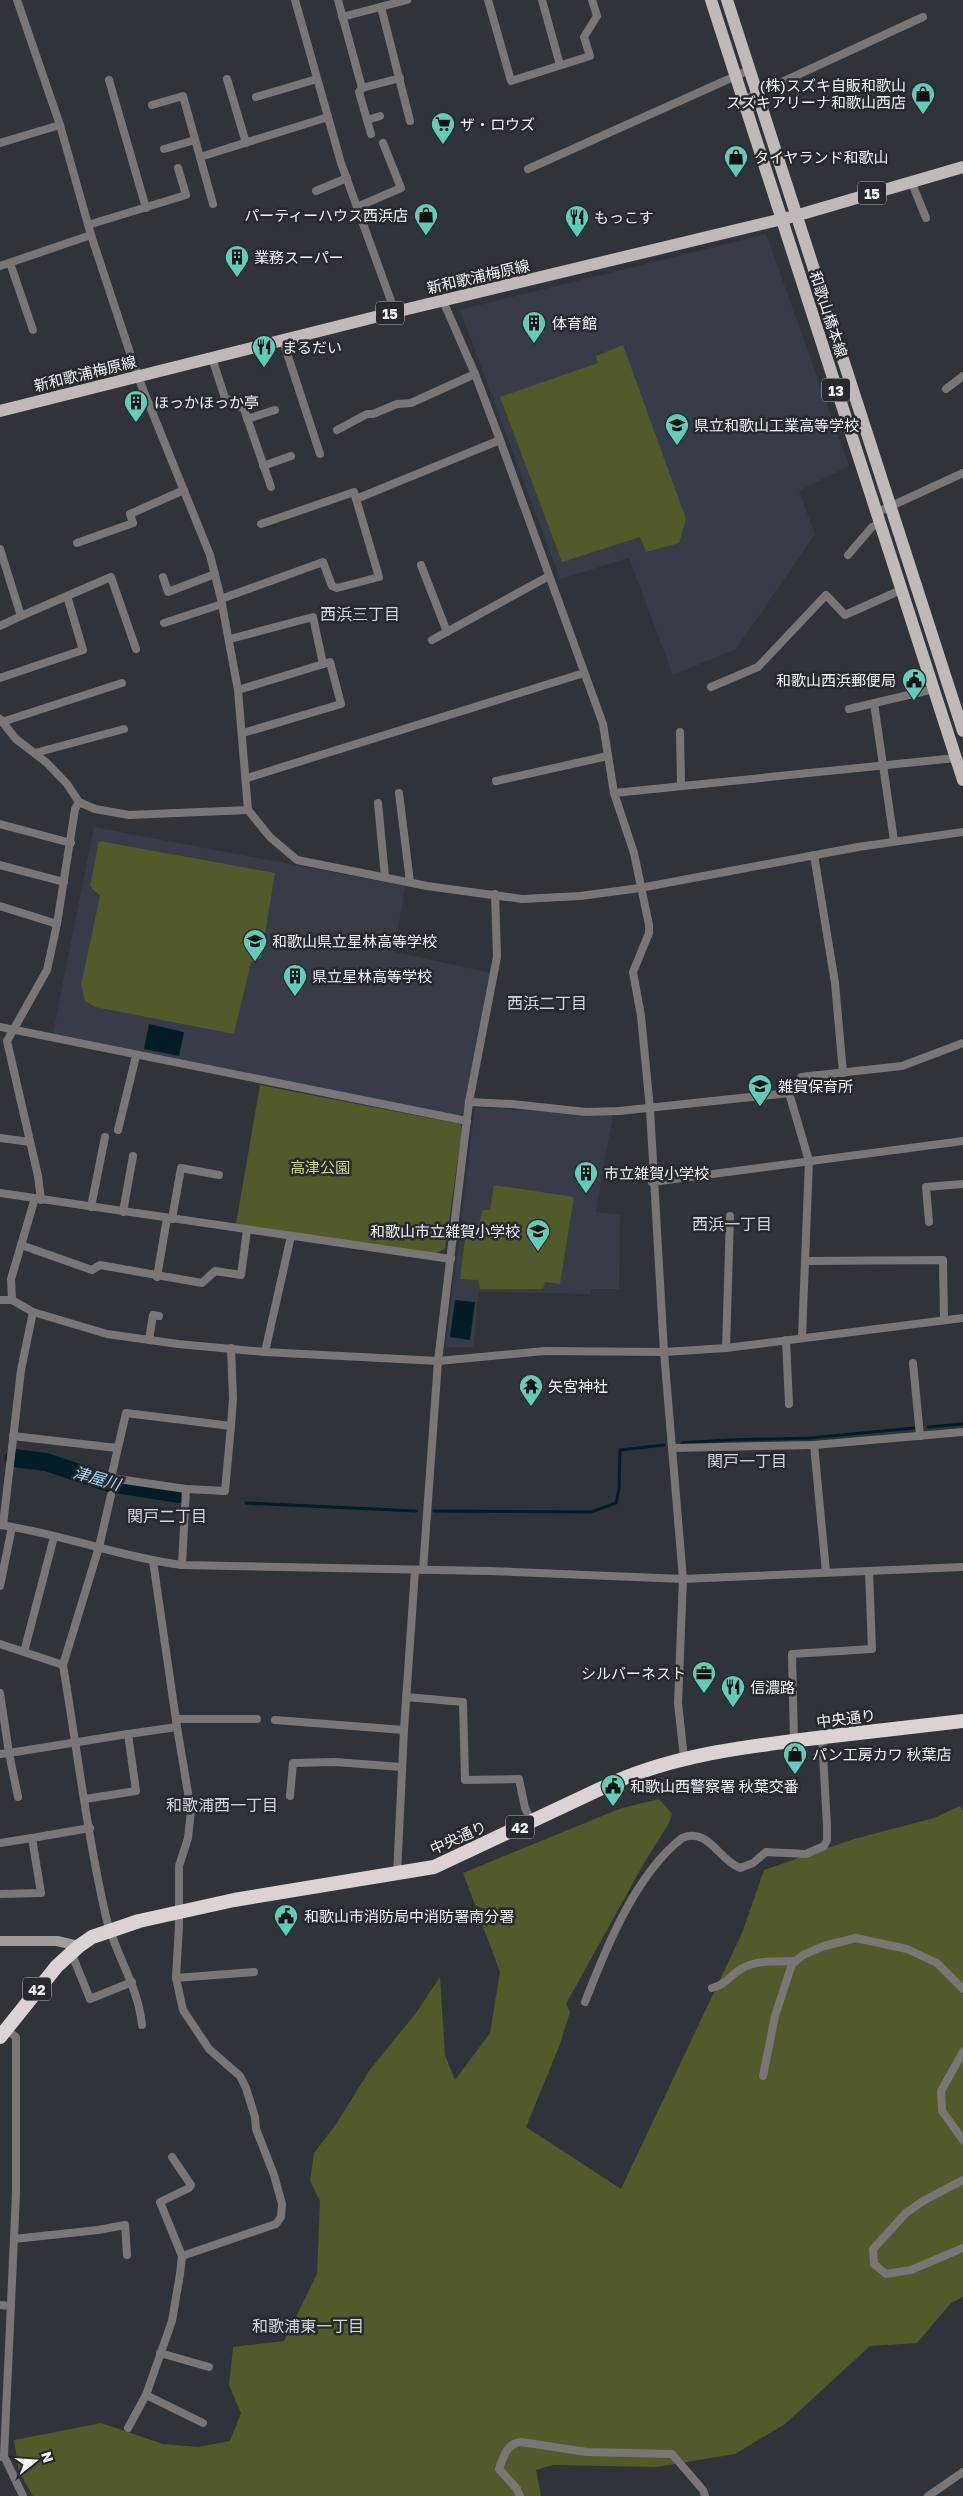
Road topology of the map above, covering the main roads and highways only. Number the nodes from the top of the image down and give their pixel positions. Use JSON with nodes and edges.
{"nodes":[{"id":1,"x":711,"y":0,"type":"edge"},
{"id":2,"x":727,"y":0,"type":"edge"},
{"id":3,"x":963,"y":167,"type":"edge"},
{"id":4,"x":795,"y":216,"type":"junction"},
{"id":5,"x":781,"y":219,"type":"junction"},
{"id":6,"x":0,"y":411,"type":"edge"},
{"id":7,"x":961,"y":718,"type":"edge"},
{"id":8,"x":963,"y":731,"type":"edge"},
{"id":9,"x":963,"y":780,"type":"edge"},
{"id":10,"x":963,"y":1721,"type":"edge"},
{"id":11,"x":3,"y":2033,"type":"edge"}],
"edges":[{"from":1,"to":5,"type":"main road","name":"和歌山橋本線","number":"13"},
{"from":2,"to":4,"type":"main road","name":"和歌山橋本線","number":"13"},
{"from":3,"to":4,"type":"main road","name":"新和歌浦梅原線","number":"15"},
{"from":4,"to":5,"type":"main road","name":"新和歌浦梅原線","number":"15"},
{"from":4,"to":7,"type":"main road","name":"和歌山橋本線","number":"13"},
{"from":5,"to":6,"type":"main road","name":"新和歌浦梅原線","number":"15"},
{"from":5,"to":9,"type":"main road","name":"和歌山橋本線","number":"13"},
{"from":7,"to":8,"type":"main road","name":"和歌山橋本線","number":"13"},
{"from":10,"to":11,"type":"highway","name":"中央通り","number":"42"}]}
